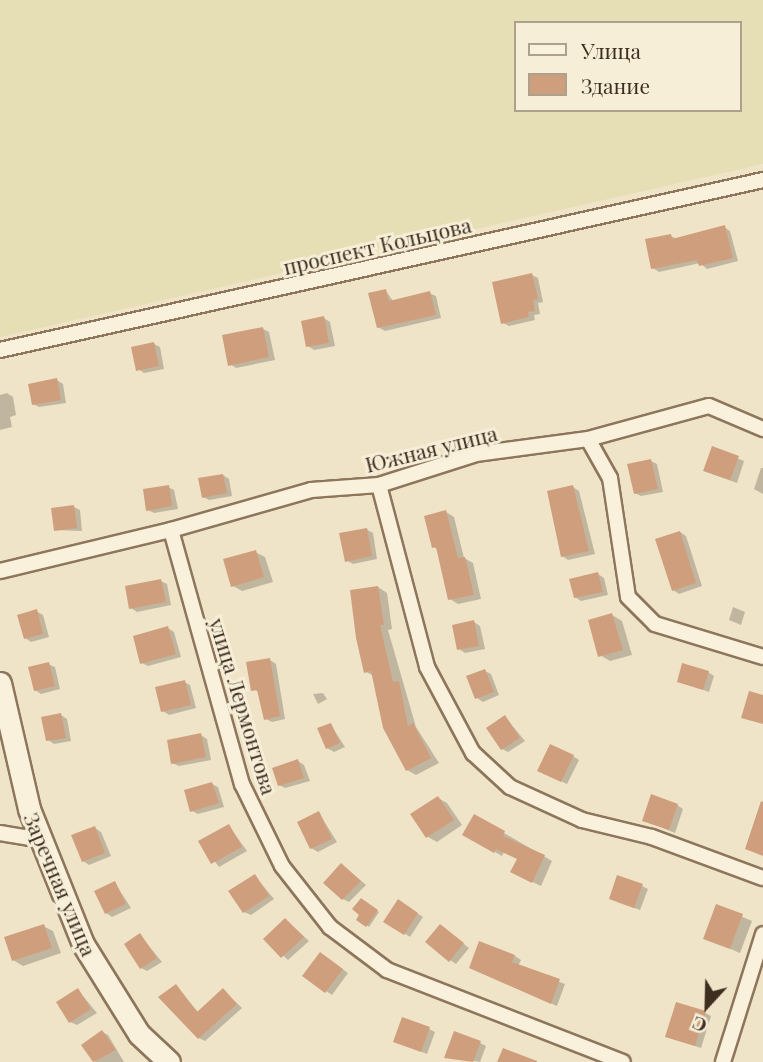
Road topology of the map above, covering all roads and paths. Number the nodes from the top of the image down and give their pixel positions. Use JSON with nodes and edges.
{"nodes":[{"id":1,"x":763,"y":180,"type":"edge"},
{"id":2,"x":0,"y":350,"type":"edge"},
{"id":3,"x":763,"y":429,"type":"edge"},
{"id":4,"x":588,"y":439,"type":"junction"},
{"id":5,"x":379,"y":485,"type":"junction"},
{"id":6,"x":171,"y":530,"type":"junction"},
{"id":7,"x":0,"y":570,"type":"edge"},
{"id":8,"x":763,"y":657,"type":"edge"},
{"id":9,"x":0,"y":683,"type":"edge"},
{"id":10,"x":0,"y":833,"type":"edge"},
{"id":11,"x":42,"y":840,"type":"junction"},
{"id":12,"x":763,"y":878,"type":"edge"},
{"id":13,"x":763,"y":934,"type":"edge"},
{"id":14,"x":169,"y":1062,"type":"edge"},
{"id":15,"x":623,"y":1062,"type":"edge"},
{"id":16,"x":723,"y":1062,"type":"edge"}],
"edges":[{"from":1,"to":2,"type":"street","name":"проспект Кольцова"},
{"from":3,"to":4,"type":"street","name":"Южная улица"},
{"from":4,"to":5,"type":"street","name":"Южная улица"},
{"from":4,"to":8,"type":"street"},
{"from":5,"to":6,"type":"street","name":"Южная улица"},
{"from":5,"to":12,"type":"street"},
{"from":6,"to":7,"type":"street","name":"Южная улица"},
{"from":6,"to":15,"type":"street","name":"улица Лермонтова"},
{"from":9,"to":11,"type":"street","name":"Заречная улица"},
{"from":10,"to":11,"type":"street"},
{"from":11,"to":14,"type":"street","name":"Заречная улица"},
{"from":13,"to":16,"type":"street"}]}
